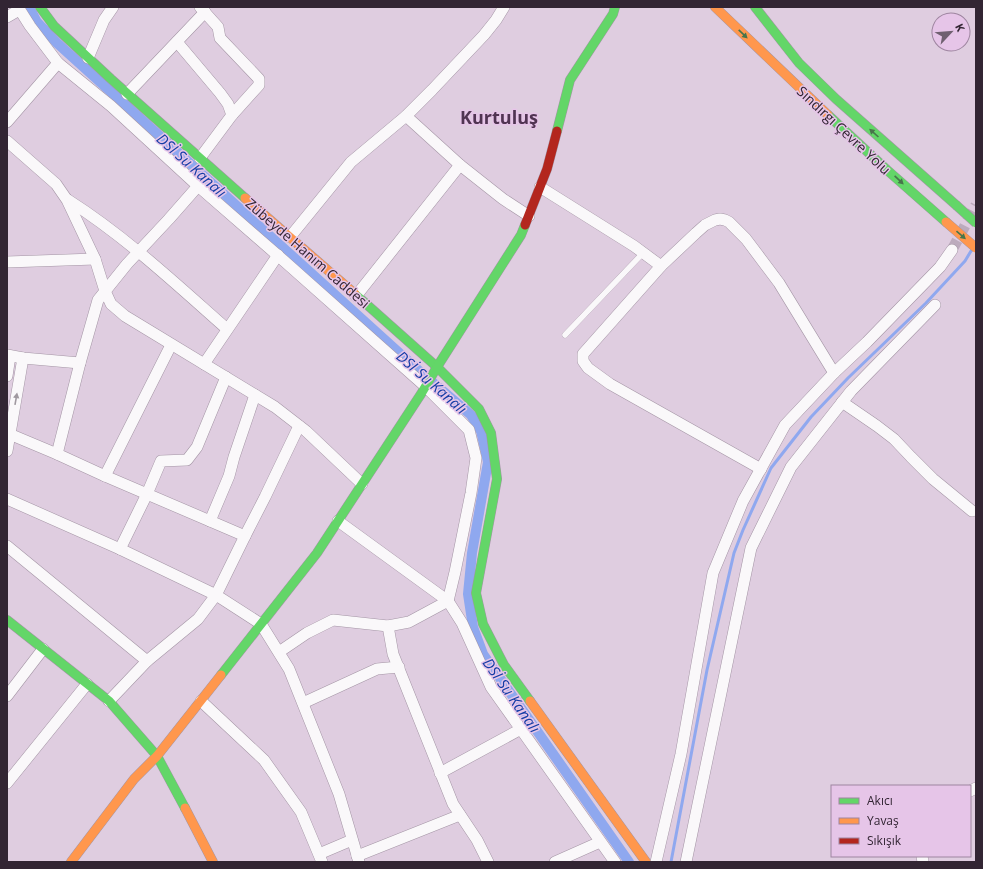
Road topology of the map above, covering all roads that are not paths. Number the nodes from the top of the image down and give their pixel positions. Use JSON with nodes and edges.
{"nodes":[{"id":1,"x":40,"y":7,"type":"edge"},
{"id":2,"x":113,"y":7,"type":"edge"},
{"id":3,"x":504,"y":7,"type":"edge"},
{"id":4,"x":621,"y":7,"type":"edge"},
{"id":5,"x":715,"y":7,"type":"edge"},
{"id":6,"x":755,"y":7,"type":"edge"},
{"id":7,"x":19,"y":8,"type":"edge"},
{"id":8,"x":203,"y":10,"type":"edge"},
{"id":9,"x":614,"y":10,"type":"edge"},
{"id":10,"x":7,"y":17,"type":"edge"},
{"id":11,"x":177,"y":42,"type":"junction"},
{"id":12,"x":88,"y":58,"type":"junction"},
{"id":13,"x":58,"y":63,"type":"junction"},
{"id":14,"x":127,"y":94,"type":"junction"},
{"id":15,"x":232,"y":115,"type":"junction"},
{"id":16,"x":406,"y":116,"type":"junction"},
{"id":17,"x":7,"y":122,"type":"edge"},
{"id":18,"x":7,"y":141,"type":"edge"},
{"id":19,"x":200,"y":158,"type":"junction"},
{"id":20,"x":460,"y":165,"type":"junction"},
{"id":21,"x":198,"y":186,"type":"junction"},
{"id":22,"x":540,"y":187,"type":"junction"},
{"id":23,"x":67,"y":200,"type":"junction"},
{"id":24,"x":528,"y":216,"type":"junction"},
{"id":25,"x":976,"y":223,"type":"edge"},
{"id":26,"x":290,"y":238,"type":"junction"},
{"id":27,"x":976,"y":248,"type":"edge"},
{"id":28,"x":952,"y":250,"type":"tunnel mouth"},
{"id":29,"x":139,"y":251,"type":"junction"},
{"id":30,"x":643,"y":253,"type":"junction"},
{"id":31,"x":278,"y":255,"type":"junction"},
{"id":32,"x":95,"y":259,"type":"junction"},
{"id":33,"x":7,"y":262,"type":"edge"},
{"id":34,"x":660,"y":266,"type":"junction"},
{"id":35,"x":105,"y":291,"type":"junction"},
{"id":36,"x":356,"y":296,"type":"junction"},
{"id":37,"x":935,"y":305,"type":"dead end"},
{"id":38,"x":227,"y":330,"type":"junction"},
{"id":39,"x":566,"y":335,"type":"dead end"},
{"id":40,"x":171,"y":345,"type":"junction"},
{"id":41,"x":8,"y":356,"type":"edge"},
{"id":42,"x":23,"y":358,"type":"junction"},
{"id":43,"x":80,"y":363,"type":"junction"},
{"id":44,"x":204,"y":364,"type":"junction"},
{"id":45,"x":437,"y":367,"type":"junction"},
{"id":46,"x":834,"y":373,"type":"junction"},
{"id":47,"x":7,"y":376,"type":"edge"},
{"id":48,"x":226,"y":377,"type":"junction"},
{"id":49,"x":426,"y":387,"type":"junction"},
{"id":50,"x":255,"y":395,"type":"junction"},
{"id":51,"x":842,"y":402,"type":"junction"},
{"id":52,"x":299,"y":426,"type":"junction"},
{"id":53,"x":8,"y":434,"type":"edge"},
{"id":54,"x":7,"y":451,"type":"edge"},
{"id":55,"x":57,"y":454,"type":"junction"},
{"id":56,"x":761,"y":469,"type":"junction"},
{"id":57,"x":105,"y":476,"type":"junction"},
{"id":58,"x":362,"y":484,"type":"junction"},
{"id":59,"x":147,"y":494,"type":"junction"},
{"id":60,"x":7,"y":499,"type":"edge"},
{"id":61,"x":972,"y":511,"type":"dead end"},
{"id":62,"x":210,"y":521,"type":"junction"},
{"id":63,"x":338,"y":521,"type":"junction"},
{"id":64,"x":245,"y":536,"type":"junction"},
{"id":65,"x":7,"y":546,"type":"edge"},
{"id":66,"x":120,"y":549,"type":"junction"},
{"id":67,"x":216,"y":595,"type":"junction"},
{"id":68,"x":448,"y":601,"type":"junction"},
{"id":69,"x":7,"y":620,"type":"edge"},
{"id":70,"x":261,"y":624,"type":"junction"},
{"id":71,"x":388,"y":626,"type":"junction"},
{"id":72,"x":43,"y":649,"type":"junction"},
{"id":73,"x":279,"y":652,"type":"junction"},
{"id":74,"x":147,"y":662,"type":"junction"},
{"id":75,"x":399,"y":667,"type":"junction"},
{"id":76,"x":87,"y":684,"type":"junction"},
{"id":77,"x":7,"y":696,"type":"edge"},
{"id":78,"x":109,"y":701,"type":"junction"},
{"id":79,"x":201,"y":701,"type":"junction"},
{"id":80,"x":302,"y":703,"type":"junction"},
{"id":81,"x":521,"y":729,"type":"junction"},
{"id":82,"x":157,"y":756,"type":"junction"},
{"id":83,"x":440,"y":773,"type":"junction"},
{"id":84,"x":7,"y":783,"type":"edge"},
{"id":85,"x":460,"y":815,"type":"junction"},
{"id":86,"x":352,"y":840,"type":"junction"},
{"id":87,"x":600,"y":842,"type":"junction"},
{"id":88,"x":320,"y":858,"type":"edge"},
{"id":89,"x":358,"y":859,"type":"edge"},
{"id":90,"x":71,"y":862,"type":"edge"},
{"id":91,"x":213,"y":862,"type":"edge"},
{"id":92,"x":488,"y":862,"type":"edge"},
{"id":93,"x":555,"y":862,"type":"edge"},
{"id":94,"x":615,"y":862,"type":"edge"},
{"id":95,"x":646,"y":862,"type":"edge"},
{"id":96,"x":656,"y":862,"type":"edge"},
{"id":97,"x":686,"y":862,"type":"edge"}],
"edges":[{"from":1,"to":12,"type":"street","name":"Zübeyde Hanım Caddesi"},
{"from":2,"to":12,"type":"street"},
{"from":3,"to":16,"type":"street"},
{"from":4,"to":9,"type":"street"},
{"from":5,"to":27,"type":"street","name":"Sındırgı Çevre Yolu","one_way":true,"bridge":true},
{"from":25,"to":6,"type":"street","name":"Sındırgı Çevre Yolu","one_way":true,"bridge":true},
{"from":7,"to":10,"type":"street"},
{"from":7,"to":13,"type":"street"},
{"from":8,"to":11,"type":"street"},
{"from":8,"to":15,"type":"street"},
{"from":9,"to":22,"type":"street"},
{"from":11,"to":14,"type":"street"},
{"from":11,"to":15,"type":"street"},
{"from":12,"to":14,"type":"street","name":"Zübeyde Hanım Caddesi"},
{"from":13,"to":17,"type":"street"},
{"from":13,"to":21,"type":"street"},
{"from":14,"to":19,"type":"street","name":"Zübeyde Hanım Caddesi"},
{"from":15,"to":19,"type":"street"},
{"from":16,"to":20,"type":"street"},
{"from":16,"to":26,"type":"street"},
{"from":18,"to":23,"type":"street"},
{"from":19,"to":26,"type":"street","name":"Zübeyde Hanım Caddesi"},
{"from":20,"to":24,"type":"street"},
{"from":20,"to":36,"type":"street"},
{"from":21,"to":29,"type":"street"},
{"from":21,"to":31,"type":"street"},
{"from":22,"to":24,"type":"street"},
{"from":22,"to":30,"type":"street"},
{"from":23,"to":29,"type":"street"},
{"from":23,"to":32,"type":"street"},
{"from":24,"to":45,"type":"street"},
{"from":26,"to":36,"type":"street","name":"Zübeyde Hanım Caddesi"},
{"from":28,"to":46,"type":"street"},
{"from":29,"to":35,"type":"street"},
{"from":29,"to":38,"type":"street"},
{"from":30,"to":34,"type":"street"},
{"from":30,"to":39,"type":"lane"},
{"from":31,"to":38,"type":"street"},
{"from":31,"to":49,"type":"street"},
{"from":32,"to":33,"type":"street"},
{"from":32,"to":35,"type":"street"},
{"from":34,"to":46,"type":"street"},
{"from":34,"to":56,"type":"street"},
{"from":35,"to":40,"type":"street"},
{"from":35,"to":43,"type":"street"},
{"from":36,"to":45,"type":"street","name":"Zübeyde Hanım Caddesi"},
{"from":37,"to":51,"type":"street"},
{"from":38,"to":44,"type":"street"},
{"from":40,"to":44,"type":"street"},
{"from":40,"to":57,"type":"street"},
{"from":41,"to":42,"type":"street"},
{"from":41,"to":47,"type":"street"},
{"from":42,"to":43,"type":"street"},
{"from":53,"to":42,"type":"street","one_way":true},
{"from":43,"to":55,"type":"street"},
{"from":44,"to":48,"type":"street"},
{"from":45,"to":49,"type":"street"},
{"from":45,"to":95,"type":"street","name":"Zübeyde Hanım Caddesi"},
{"from":46,"to":56,"type":"street"},
{"from":48,"to":50,"type":"street"},
{"from":48,"to":59,"type":"street"},
{"from":49,"to":58,"type":"street"},
{"from":49,"to":68,"type":"street"},
{"from":50,"to":52,"type":"street"},
{"from":50,"to":62,"type":"street"},
{"from":51,"to":61,"type":"street"},
{"from":51,"to":97,"type":"street"},
{"from":52,"to":58,"type":"street"},
{"from":52,"to":64,"type":"street"},
{"from":53,"to":54,"type":"street"},
{"from":53,"to":55,"type":"street"},
{"from":55,"to":57,"type":"street"},
{"from":56,"to":96,"type":"street"},
{"from":57,"to":59,"type":"street"},
{"from":58,"to":63,"type":"street"},
{"from":59,"to":62,"type":"street"},
{"from":59,"to":66,"type":"street"},
{"from":60,"to":66,"type":"street"},
{"from":62,"to":64,"type":"street"},
{"from":63,"to":68,"type":"street"},
{"from":63,"to":70,"type":"street"},
{"from":64,"to":67,"type":"street"},
{"from":65,"to":74,"type":"street"},
{"from":66,"to":67,"type":"street"},
{"from":67,"to":70,"type":"street"},
{"from":67,"to":74,"type":"street"},
{"from":68,"to":71,"type":"street"},
{"from":68,"to":81,"type":"street"},
{"from":69,"to":72,"type":"street"},
{"from":70,"to":73,"type":"street"},
{"from":70,"to":79,"type":"street"},
{"from":71,"to":73,"type":"street"},
{"from":71,"to":75,"type":"street"},
{"from":72,"to":76,"type":"street"},
{"from":72,"to":77,"type":"street"},
{"from":73,"to":80,"type":"street"},
{"from":74,"to":78,"type":"street"},
{"from":75,"to":80,"type":"street"},
{"from":75,"to":83,"type":"street"},
{"from":76,"to":78,"type":"street"},
{"from":76,"to":84,"type":"street"},
{"from":78,"to":82,"type":"street"},
{"from":79,"to":82,"type":"street"},
{"from":79,"to":88,"type":"street"},
{"from":80,"to":86,"type":"street"},
{"from":81,"to":83,"type":"street"},
{"from":81,"to":87,"type":"street"},
{"from":82,"to":90,"type":"street"},
{"from":82,"to":91,"type":"street"},
{"from":83,"to":85,"type":"street"},
{"from":85,"to":89,"type":"street"},
{"from":85,"to":92,"type":"street"},
{"from":86,"to":88,"type":"street"},
{"from":86,"to":89,"type":"street"},
{"from":87,"to":93,"type":"street"},
{"from":87,"to":94,"type":"street"}]}
